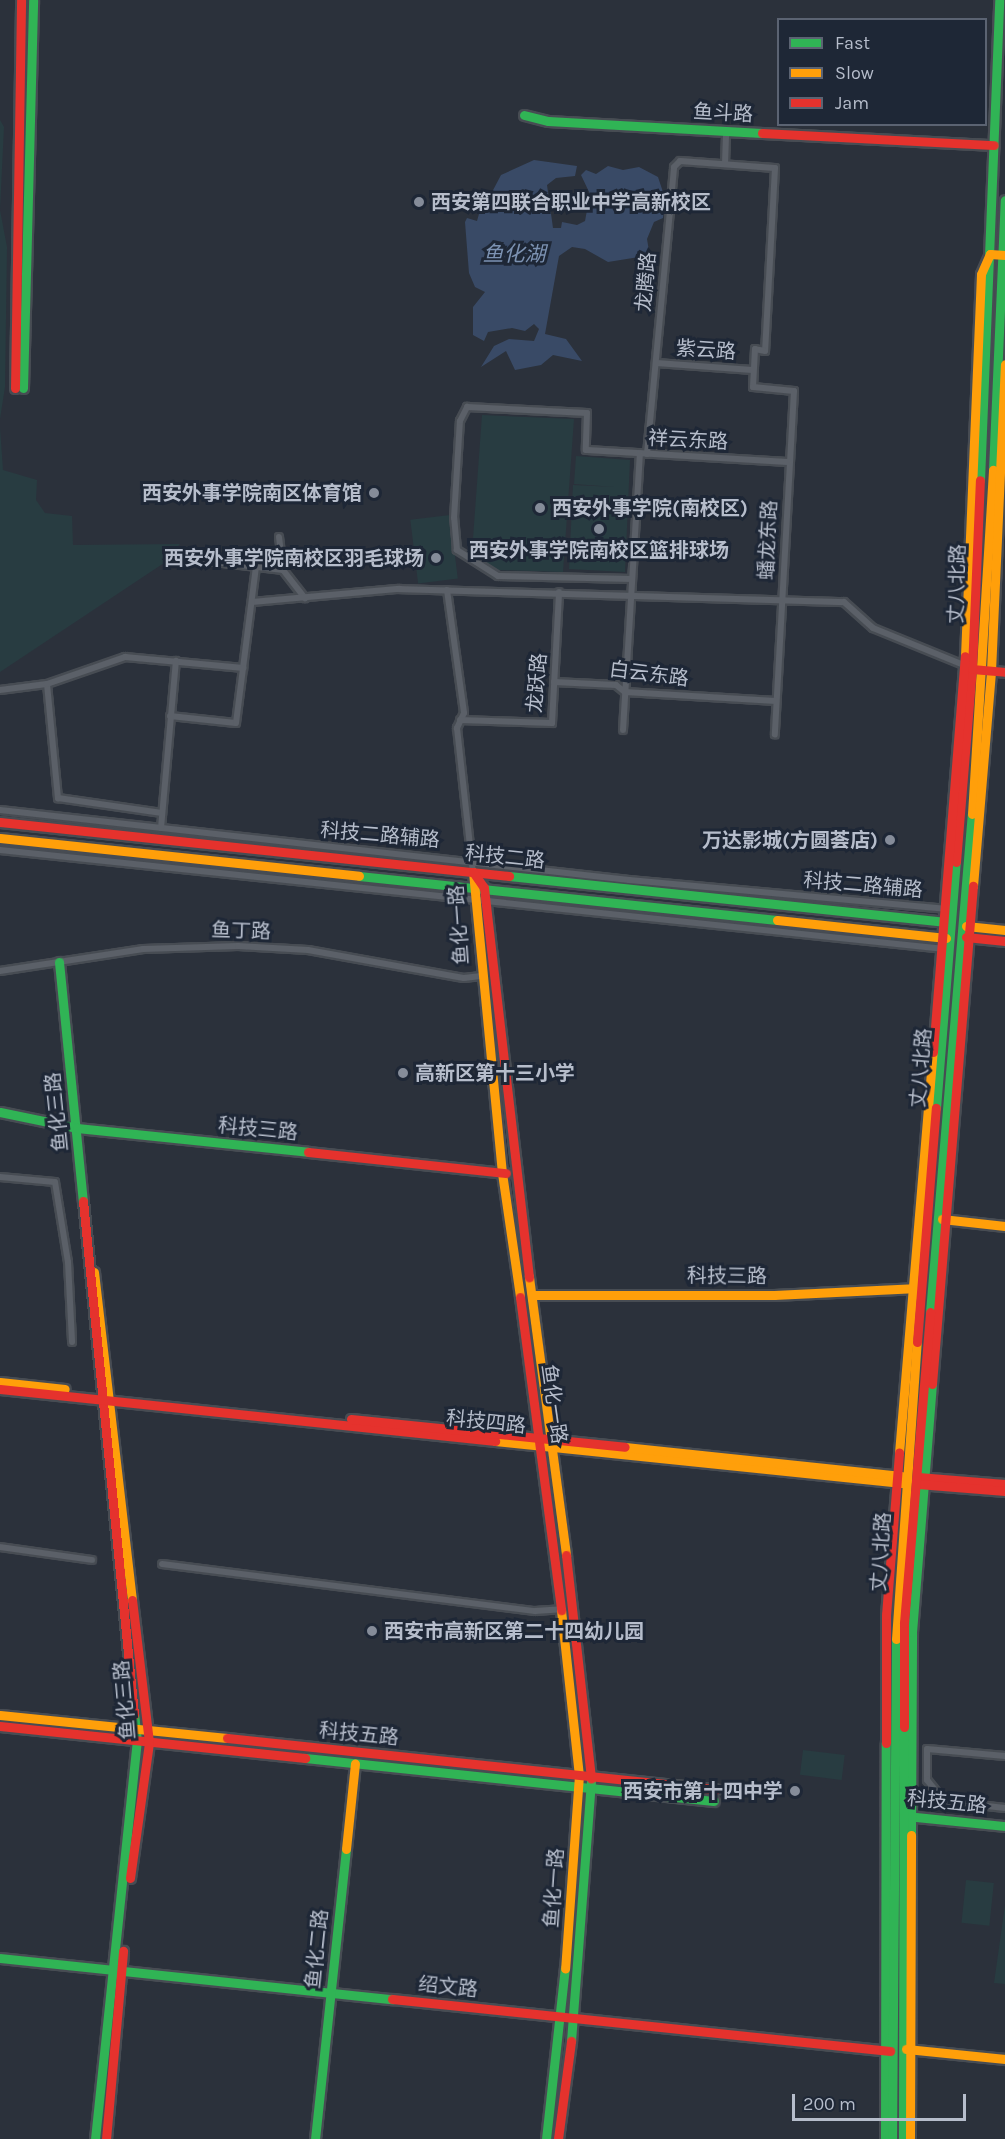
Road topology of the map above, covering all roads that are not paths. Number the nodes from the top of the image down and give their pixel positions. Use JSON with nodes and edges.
{"nodes":[{"id":1,"x":21,"y":0,"type":"edge"},
{"id":2,"x":33,"y":0,"type":"edge"},
{"id":3,"x":999,"y":0,"type":"edge"},
{"id":4,"x":524,"y":115,"type":"dead end"},
{"id":5,"x":726,"y":131,"type":"junction"},
{"id":6,"x":994,"y":145,"type":"junction"},
{"id":7,"x":725,"y":164,"type":"junction"},
{"id":8,"x":1005,"y":200,"type":"edge"},
{"id":9,"x":990,"y":250,"type":"junction"},
{"id":10,"x":1004,"y":251,"type":"edge"},
{"id":11,"x":656,"y":363,"type":"junction"},
{"id":12,"x":1005,"y":364,"type":"edge"},
{"id":13,"x":753,"y":370,"type":"junction"},
{"id":14,"x":644,"y":454,"type":"junction"},
{"id":15,"x":789,"y":462,"type":"junction"},
{"id":16,"x":279,"y":537,"type":"dead end"},
{"id":17,"x":171,"y":557,"type":"dead end"},
{"id":18,"x":256,"y":567,"type":"junction"},
{"id":19,"x":283,"y":570,"type":"junction"},
{"id":20,"x":997,"y":577,"type":"edge"},
{"id":21,"x":632,"y":579,"type":"junction"},
{"id":22,"x":447,"y":590,"type":"junction"},
{"id":23,"x":559,"y":592,"type":"junction"},
{"id":24,"x":631,"y":595,"type":"junction"},
{"id":25,"x":305,"y":598,"type":"junction"},
{"id":26,"x":781,"y":600,"type":"junction"},
{"id":27,"x":252,"y":602,"type":"junction"},
{"id":28,"x":176,"y":661,"type":"junction"},
{"id":29,"x":968,"y":667,"type":"junction"},
{"id":30,"x":243,"y":668,"type":"junction"},
{"id":31,"x":988,"y":670,"type":"junction"},
{"id":32,"x":1005,"y":672,"type":"edge"},
{"id":33,"x":554,"y":682,"type":"junction"},
{"id":34,"x":47,"y":684,"type":"junction"},
{"id":35,"x":0,"y":690,"type":"edge"},
{"id":36,"x":625,"y":692,"type":"junction"},
{"id":37,"x":776,"y":701,"type":"junction"},
{"id":38,"x":170,"y":716,"type":"junction"},
{"id":39,"x":460,"y":720,"type":"junction"},
{"id":40,"x":623,"y":730,"type":"dead end"},
{"id":41,"x":775,"y":734,"type":"dead end"},
{"id":42,"x":0,"y":810,"type":"edge"},
{"id":43,"x":162,"y":813,"type":"junction"},
{"id":44,"x":0,"y":822,"type":"edge"},
{"id":45,"x":161,"y":828,"type":"junction"},
{"id":46,"x":0,"y":838,"type":"edge"},
{"id":47,"x":0,"y":850,"type":"edge"},
{"id":48,"x":472,"y":860,"type":"junction"},
{"id":49,"x":473,"y":872,"type":"junction"},
{"id":50,"x":472,"y":887,"type":"junction"},
{"id":51,"x":484,"y":888,"type":"junction"},
{"id":52,"x":473,"y":899,"type":"junction"},
{"id":53,"x":485,"y":900,"type":"junction"},
{"id":54,"x":948,"y":909,"type":"junction"},
{"id":55,"x":947,"y":921,"type":"junction"},
{"id":56,"x":965,"y":921,"type":"junction"},
{"id":57,"x":1005,"y":930,"type":"edge"},
{"id":58,"x":956,"y":937,"type":"junction"},
{"id":59,"x":1005,"y":941,"type":"edge"},
{"id":60,"x":964,"y":947,"type":"junction"},
{"id":61,"x":945,"y":949,"type":"junction"},
{"id":62,"x":59,"y":962,"type":"junction"},
{"id":63,"x":0,"y":970,"type":"edge"},
{"id":64,"x":481,"y":976,"type":"junction"},
{"id":65,"x":0,"y":1112,"type":"edge"},
{"id":66,"x":77,"y":1128,"type":"junction"},
{"id":67,"x":513,"y":1172,"type":"junction"},
{"id":68,"x":502,"y":1173,"type":"junction"},
{"id":69,"x":0,"y":1177,"type":"edge"},
{"id":70,"x":922,"y":1217,"type":"junction"},
{"id":71,"x":941,"y":1219,"type":"junction"},
{"id":72,"x":1005,"y":1226,"type":"edge"},
{"id":73,"x":917,"y":1289,"type":"junction"},
{"id":74,"x":532,"y":1295,"type":"junction"},
{"id":75,"x":72,"y":1342,"type":"dead end"},
{"id":76,"x":0,"y":1382,"type":"edge"},
{"id":77,"x":0,"y":1389,"type":"edge"},
{"id":78,"x":107,"y":1397,"type":"junction"},
{"id":79,"x":542,"y":1442,"type":"junction"},
{"id":80,"x":554,"y":1443,"type":"junction"},
{"id":81,"x":901,"y":1479,"type":"junction"},
{"id":82,"x":921,"y":1481,"type":"junction"},
{"id":83,"x":1005,"y":1484,"type":"edge"},
{"id":84,"x":1005,"y":1491,"type":"edge"},
{"id":85,"x":0,"y":1547,"type":"edge"},
{"id":86,"x":92,"y":1560,"type":"dead end"},
{"id":87,"x":162,"y":1564,"type":"dead end"},
{"id":88,"x":561,"y":1609,"type":"junction"},
{"id":89,"x":0,"y":1715,"type":"edge"},
{"id":90,"x":78,"y":1723,"type":"junction"},
{"id":91,"x":0,"y":1726,"type":"edge"},
{"id":92,"x":136,"y":1729,"type":"junction"},
{"id":93,"x":147,"y":1730,"type":"junction"},
{"id":94,"x":76,"y":1734,"type":"junction"},
{"id":95,"x":203,"y":1736,"type":"junction"},
{"id":96,"x":138,"y":1741,"type":"junction"},
{"id":97,"x":148,"y":1742,"type":"junction"},
{"id":98,"x":202,"y":1747,"type":"junction"},
{"id":99,"x":1005,"y":1756,"type":"edge"},
{"id":100,"x":355,"y":1763,"type":"junction"},
{"id":101,"x":579,"y":1775,"type":"junction"},
{"id":102,"x":591,"y":1776,"type":"junction"},
{"id":103,"x":647,"y":1782,"type":"junction"},
{"id":104,"x":579,"y":1787,"type":"junction"},
{"id":105,"x":590,"y":1788,"type":"junction"},
{"id":106,"x":715,"y":1789,"type":"dead end"},
{"id":107,"x":646,"y":1794,"type":"junction"},
{"id":108,"x":714,"y":1801,"type":"dead end"},
{"id":109,"x":1005,"y":1808,"type":"edge"},
{"id":110,"x":889,"y":1814,"type":"junction"},
{"id":111,"x":908,"y":1816,"type":"junction"},
{"id":112,"x":1005,"y":1826,"type":"edge"},
{"id":113,"x":0,"y":1958,"type":"edge"},
{"id":114,"x":117,"y":1970,"type":"junction"},
{"id":115,"x":331,"y":1993,"type":"junction"},
{"id":116,"x":562,"y":2017,"type":"junction"},
{"id":117,"x":574,"y":2018,"type":"junction"},
{"id":118,"x":906,"y":2049,"type":"junction"},
{"id":119,"x":888,"y":2051,"type":"junction"},
{"id":120,"x":1005,"y":2059,"type":"edge"},
{"id":121,"x":94,"y":2139,"type":"edge"},
{"id":122,"x":106,"y":2139,"type":"edge"},
{"id":123,"x":315,"y":2139,"type":"edge"},
{"id":124,"x":546,"y":2139,"type":"edge"},
{"id":125,"x":558,"y":2139,"type":"edge"},
{"id":126,"x":885,"y":2139,"type":"edge"},
{"id":127,"x":892,"y":2139,"type":"edge"},
{"id":128,"x":903,"y":2139,"type":"edge"},
{"id":129,"x":910,"y":2139,"type":"edge"}],
"edges":[{"from":1,"to":2,"type":"main road"},
{"from":3,"to":6,"type":"main road","name":"丈八北路"},
{"from":4,"to":5,"type":"main road","name":"鱼斗路"},
{"from":5,"to":6,"type":"main road","name":"鱼斗路"},
{"from":5,"to":7,"type":"street"},
{"from":6,"to":9,"type":"main road","name":"丈八北路"},
{"from":7,"to":11,"type":"street","name":"龙腾路"},
{"from":7,"to":13,"type":"street"},
{"from":8,"to":10,"type":"main road","name":"丈八北路"},
{"from":9,"to":10,"type":"main road"},
{"from":9,"to":29,"type":"main road","name":"丈八北路"},
{"from":10,"to":20,"type":"main road","name":"丈八北路"},
{"from":11,"to":13,"type":"street","name":"紫云路"},
{"from":11,"to":14,"type":"street","name":"龙腾路"},
{"from":12,"to":20,"type":"main road"},
{"from":13,"to":15,"type":"street","name":"蟠龙东路"},
{"from":14,"to":15,"type":"street","name":"祥云东路"},
{"from":14,"to":21,"type":"street","name":"龙腾路"},
{"from":14,"to":21,"type":"street","name":"祥云东路"},
{"from":15,"to":26,"type":"street","name":"蟠龙东路"},
{"from":16,"to":19,"type":"street"},
{"from":17,"to":18,"type":"street"},
{"from":18,"to":19,"type":"street"},
{"from":18,"to":27,"type":"street"},
{"from":19,"to":25,"type":"street"},
{"from":20,"to":31,"type":"main road","name":"丈八北路"},
{"from":21,"to":24,"type":"street","name":"龙腾路"},
{"from":22,"to":23,"type":"street"},
{"from":22,"to":25,"type":"street"},
{"from":22,"to":39,"type":"street"},
{"from":23,"to":24,"type":"street"},
{"from":23,"to":33,"type":"street","name":"龙跃路"},
{"from":24,"to":26,"type":"street"},
{"from":24,"to":36,"type":"street","name":"龙腾路"},
{"from":25,"to":27,"type":"street"},
{"from":26,"to":29,"type":"street"},
{"from":26,"to":37,"type":"street","name":"蟠龙东路"},
{"from":27,"to":30,"type":"street"},
{"from":28,"to":30,"type":"street"},
{"from":28,"to":34,"type":"street"},
{"from":28,"to":38,"type":"street"},
{"from":29,"to":31,"type":"main road"},
{"from":29,"to":54,"type":"main road","name":"丈八北路"},
{"from":30,"to":38,"type":"street"},
{"from":31,"to":32,"type":"main road"},
{"from":31,"to":56,"type":"main road","name":"丈八北路"},
{"from":33,"to":36,"type":"street","name":"白云东路"},
{"from":33,"to":39,"type":"street","name":"龙跃路"},
{"from":34,"to":35,"type":"street"},
{"from":34,"to":43,"type":"street"},
{"from":36,"to":37,"type":"street","name":"白云东路"},
{"from":36,"to":40,"type":"street","name":"龙腾路"},
{"from":37,"to":41,"type":"street","name":"蟠龙东路"},
{"from":38,"to":43,"type":"street"},
{"from":39,"to":48,"type":"street"},
{"from":42,"to":45,"type":"street","name":"科技二路辅路"},
{"from":43,"to":45,"type":"street"},
{"from":44,"to":49,"type":"main road","name":"科技二路"},
{"from":45,"to":48,"type":"street","name":"科技二路辅路"},
{"from":46,"to":50,"type":"main road","name":"科技二路"},
{"from":47,"to":52,"type":"street"},
{"from":48,"to":49,"type":"street"},
{"from":48,"to":54,"type":"street","name":"科技二路辅路"},
{"from":49,"to":50,"type":"main road","name":"鱼化一路"},
{"from":49,"to":51,"type":"main road","name":"鱼化一路"},
{"from":49,"to":55,"type":"main road","name":"科技二路"},
{"from":50,"to":51,"type":"main road","name":"科技二路"},
{"from":50,"to":52,"type":"main road","name":"鱼化一路"},
{"from":51,"to":53,"type":"main road","name":"鱼化一路"},
{"from":51,"to":58,"type":"main road","name":"科技二路"},
{"from":52,"to":53,"type":"street"},
{"from":52,"to":64,"type":"main road","name":"鱼化一路"},
{"from":53,"to":61,"type":"street"},
{"from":53,"to":67,"type":"main road","name":"鱼化一路"},
{"from":54,"to":55,"type":"main road","name":"丈八北路"},
{"from":54,"to":56,"type":"street"},
{"from":55,"to":56,"type":"main road","name":"科技二路"},
{"from":55,"to":58,"type":"main road","name":"丈八北路"},
{"from":56,"to":57,"type":"main road","name":"科技二路"},
{"from":56,"to":58,"type":"main road","name":"丈八北路"},
{"from":58,"to":59,"type":"main road","name":"科技二路"},
{"from":58,"to":60,"type":"main road","name":"丈八北路"},
{"from":58,"to":61,"type":"main road","name":"丈八北路"},
{"from":60,"to":61,"type":"street"},
{"from":60,"to":71,"type":"main road","name":"丈八北路"},
{"from":61,"to":70,"type":"main road","name":"丈八北路"},
{"from":62,"to":63,"type":"street","name":"鱼丁路"},
{"from":62,"to":64,"type":"street","name":"鱼丁路"},
{"from":62,"to":66,"type":"main road","name":"鱼化三路"},
{"from":64,"to":68,"type":"main road","name":"鱼化一路"},
{"from":65,"to":66,"type":"main road","name":"科技三路"},
{"from":66,"to":68,"type":"main road","name":"科技三路"},
{"from":66,"to":78,"type":"main road","name":"鱼化三路"},
{"from":67,"to":68,"type":"main road","name":"科技三路"},
{"from":67,"to":74,"type":"main road","name":"鱼化一路"},
{"from":68,"to":79,"type":"main road","name":"鱼化一路"},
{"from":69,"to":75,"type":"street"},
{"from":70,"to":71,"type":"main road"},
{"from":70,"to":73,"type":"main road","name":"丈八北路"},
{"from":71,"to":72,"type":"main road"},
{"from":71,"to":82,"type":"main road","name":"丈八北路"},
{"from":73,"to":74,"type":"main road","name":"科技三路"},
{"from":73,"to":81,"type":"main road","name":"丈八北路"},
{"from":74,"to":80,"type":"main road","name":"鱼化一路"},
{"from":76,"to":78,"type":"main road","name":"科技四路"},
{"from":77,"to":78,"type":"main road","name":"科技四路"},
{"from":78,"to":79,"type":"main road","name":"科技四路"},
{"from":78,"to":92,"type":"main road","name":"鱼化三路"},
{"from":78,"to":93,"type":"main road","name":"鱼化三路"},
{"from":79,"to":80,"type":"main road","name":"科技四路"},
{"from":79,"to":88,"type":"main road","name":"鱼化一路"},
{"from":80,"to":81,"type":"main road","name":"科技四路"},
{"from":80,"to":102,"type":"main road","name":"鱼化一路"},
{"from":81,"to":82,"type":"main road","name":"科技四路"},
{"from":81,"to":110,"type":"main road","name":"丈八北路"},
{"from":82,"to":83,"type":"main road","name":"科技四路"},
{"from":82,"to":84,"type":"main road","name":"科技四路"},
{"from":82,"to":111,"type":"main road","name":"丈八北路"},
{"from":85,"to":86,"type":"street"},
{"from":87,"to":88,"type":"street"},
{"from":88,"to":101,"type":"main road","name":"鱼化一路"},
{"from":89,"to":90,"type":"main road","name":"科技五路"},
{"from":90,"to":92,"type":"main road","name":"科技五路"},
{"from":90,"to":94,"type":"main road"},
{"from":91,"to":94,"type":"main road","name":"科技五路"},
{"from":92,"to":93,"type":"main road","name":"科技五路"},
{"from":92,"to":96,"type":"main road","name":"鱼化三路"},
{"from":93,"to":95,"type":"main road","name":"科技五路"},
{"from":93,"to":97,"type":"main road","name":"鱼化三路"},
{"from":94,"to":96,"type":"main road","name":"科技五路"},
{"from":95,"to":98,"type":"main road"},
{"from":95,"to":101,"type":"main road","name":"科技五路"},
{"from":96,"to":97,"type":"main road","name":"科技五路"},
{"from":96,"to":114,"type":"main road","name":"鱼化三路"},
{"from":97,"to":98,"type":"main road","name":"科技五路"},
{"from":97,"to":114,"type":"main road","name":"鱼化三路"},
{"from":98,"to":100,"type":"main road","name":"科技五路"},
{"from":99,"to":109,"type":"street"},
{"from":100,"to":104,"type":"main road","name":"科技五路"},
{"from":100,"to":115,"type":"main road","name":"鱼化二路"},
{"from":101,"to":102,"type":"main road","name":"科技五路"},
{"from":101,"to":104,"type":"main road","name":"鱼化一路"},
{"from":102,"to":103,"type":"main road","name":"科技五路"},
{"from":102,"to":105,"type":"main road","name":"鱼化一路"},
{"from":103,"to":106,"type":"main road","name":"科技五路"},
{"from":103,"to":107,"type":"main road"},
{"from":104,"to":105,"type":"main road","name":"科技五路"},
{"from":104,"to":116,"type":"main road","name":"鱼化一路"},
{"from":105,"to":107,"type":"main road","name":"科技五路"},
{"from":105,"to":117,"type":"main road","name":"鱼化一路"},
{"from":107,"to":108,"type":"main road","name":"科技五路"},
{"from":110,"to":111,"type":"main road","name":"科技五路"},
{"from":110,"to":119,"type":"main road","name":"丈八北路"},
{"from":111,"to":112,"type":"main road","name":"科技五路"},
{"from":111,"to":118,"type":"main road","name":"丈八北路"},
{"from":113,"to":114,"type":"main road","name":"绍文路"},
{"from":114,"to":115,"type":"main road","name":"绍文路"},
{"from":114,"to":121,"type":"main road","name":"鱼化三路"},
{"from":114,"to":122,"type":"main road","name":"鱼化三路"},
{"from":115,"to":116,"type":"main road","name":"绍文路"},
{"from":115,"to":123,"type":"main road","name":"鱼化二路"},
{"from":116,"to":117,"type":"main road","name":"绍文路"},
{"from":116,"to":124,"type":"main road","name":"鱼化一路"},
{"from":117,"to":119,"type":"main road","name":"绍文路"},
{"from":117,"to":125,"type":"main road","name":"鱼化一路"},
{"from":118,"to":119,"type":"main road","name":"绍文路"},
{"from":118,"to":120,"type":"main road","name":"绍文路"},
{"from":118,"to":128,"type":"main road","name":"丈八北路"},
{"from":118,"to":129,"type":"main road"},
{"from":119,"to":126,"type":"main road"},
{"from":119,"to":127,"type":"main road","name":"丈八北路"}]}
